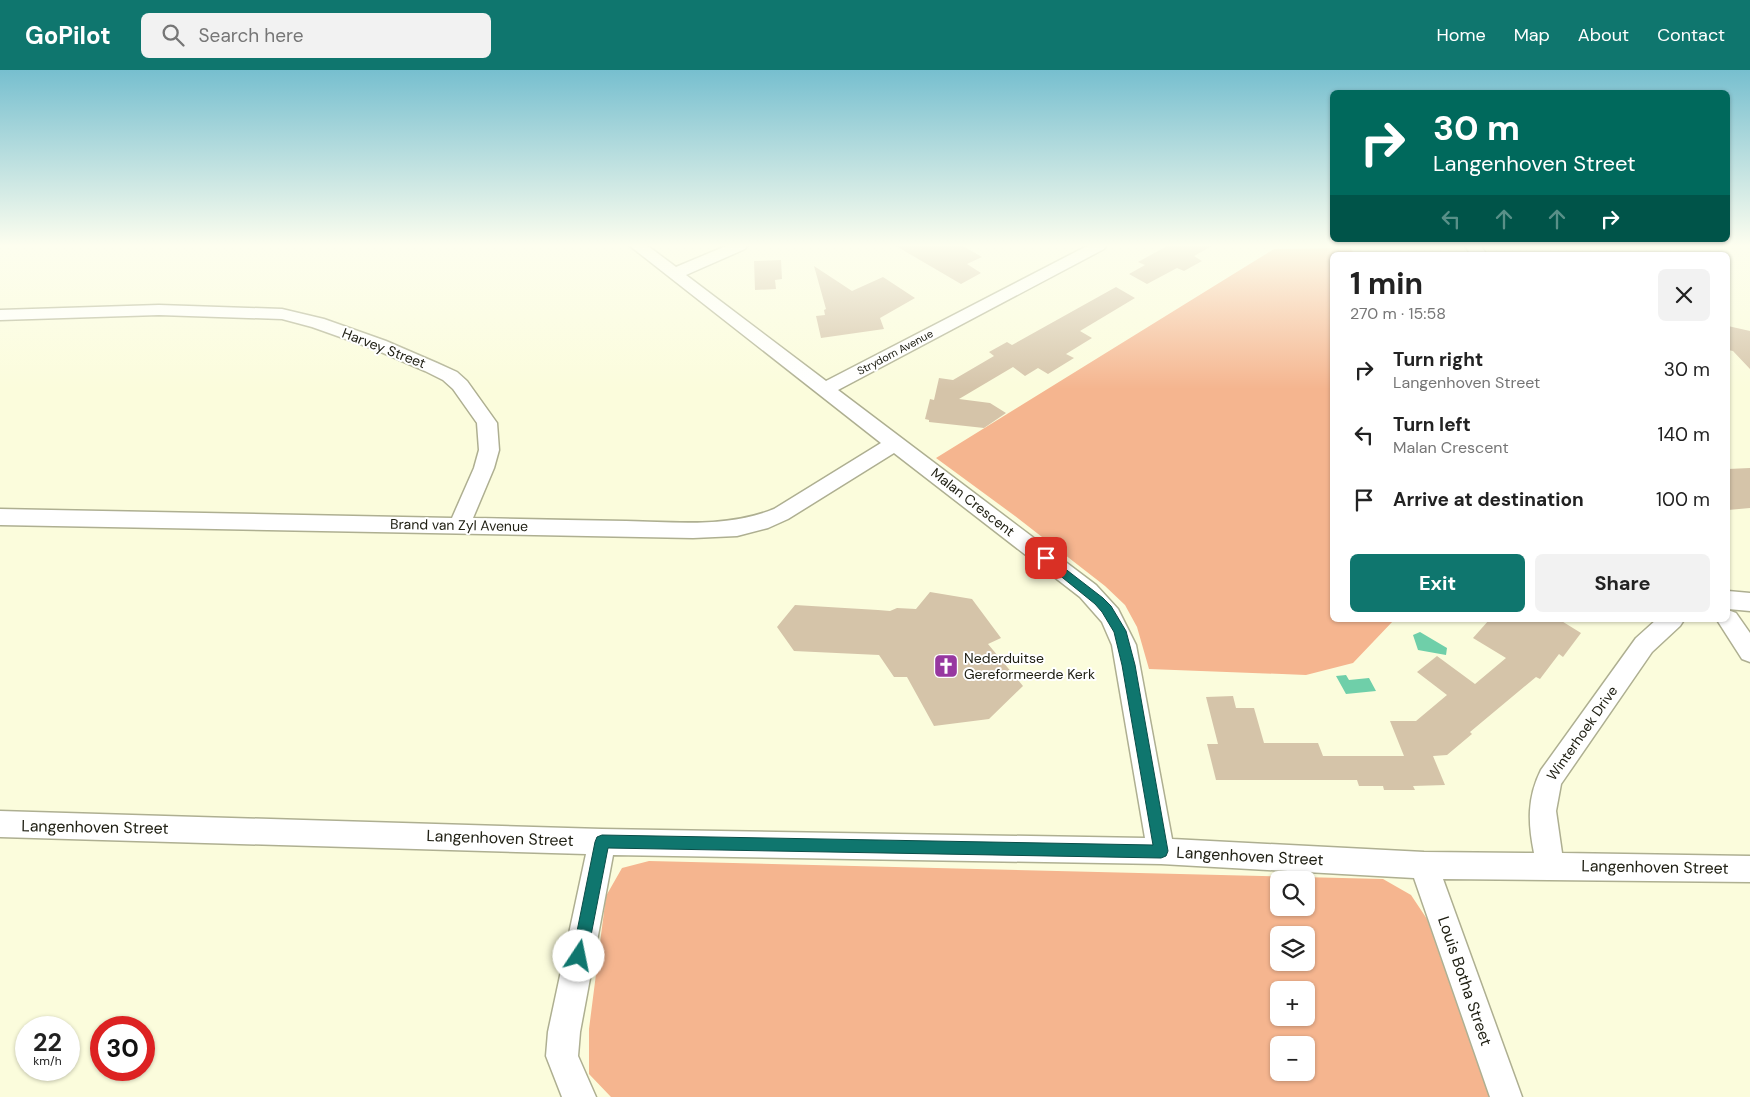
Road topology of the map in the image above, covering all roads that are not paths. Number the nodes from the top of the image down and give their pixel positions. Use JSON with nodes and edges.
{"nodes":[{"id":1,"x":700,"y":294,"type":"edge"},
{"id":2,"x":1007,"y":294,"type":"edge"},
{"id":3,"x":0,"y":315,"type":"edge"},
{"id":4,"x":825,"y":389,"type":"junction"},
{"id":5,"x":895,"y":443,"type":"junction"},
{"id":6,"x":0,"y":516,"type":"edge"},
{"id":7,"x":459,"y":525,"type":"junction"},
{"id":8,"x":1730,"y":600,"type":"edge"},
{"id":9,"x":1750,"y":602,"type":"edge"},
{"id":10,"x":1670,"y":622,"type":"edge"},
{"id":11,"x":1730,"y":622,"type":"edge"},
{"id":12,"x":1750,"y":652,"type":"edge"},
{"id":13,"x":0,"y":824,"type":"edge"},
{"id":14,"x":602,"y":842,"type":"junction"},
{"id":15,"x":1161,"y":851,"type":"junction"},
{"id":16,"x":1424,"y":865,"type":"junction"},
{"id":17,"x":1551,"y":866,"type":"junction"},
{"id":18,"x":1750,"y":869,"type":"edge"},
{"id":19,"x":580,"y":1097,"type":"edge"},
{"id":20,"x":1506,"y":1097,"type":"edge"}],
"edges":[{"from":1,"to":4,"type":"street","name":"Malan Crescent"},
{"from":2,"to":4,"type":"street","name":"Strydom Avenue"},
{"from":3,"to":7,"type":"street","name":"Harvey Street"},
{"from":4,"to":5,"type":"street","name":"Malan Crescent"},
{"from":5,"to":7,"type":"street","name":"Brand van Zyl Avenue"},
{"from":5,"to":15,"type":"street","name":"Malan Crescent"},
{"from":6,"to":7,"type":"street","name":"Brand van Zyl Avenue"},
{"from":8,"to":9,"type":"street"},
{"from":10,"to":17,"type":"street","name":"Winterhoek Drive"},
{"from":11,"to":12,"type":"street"},
{"from":13,"to":14,"type":"street","name":"Langenhoven Street"},
{"from":14,"to":15,"type":"street","name":"Langenhoven Street"},
{"from":14,"to":19,"type":"street"},
{"from":15,"to":16,"type":"street","name":"Langenhoven Street"},
{"from":16,"to":17,"type":"street","name":"Langenhoven Street"},
{"from":16,"to":20,"type":"street","name":"Louis Botha Street"},
{"from":17,"to":18,"type":"street","name":"Langenhoven Street"}]}
